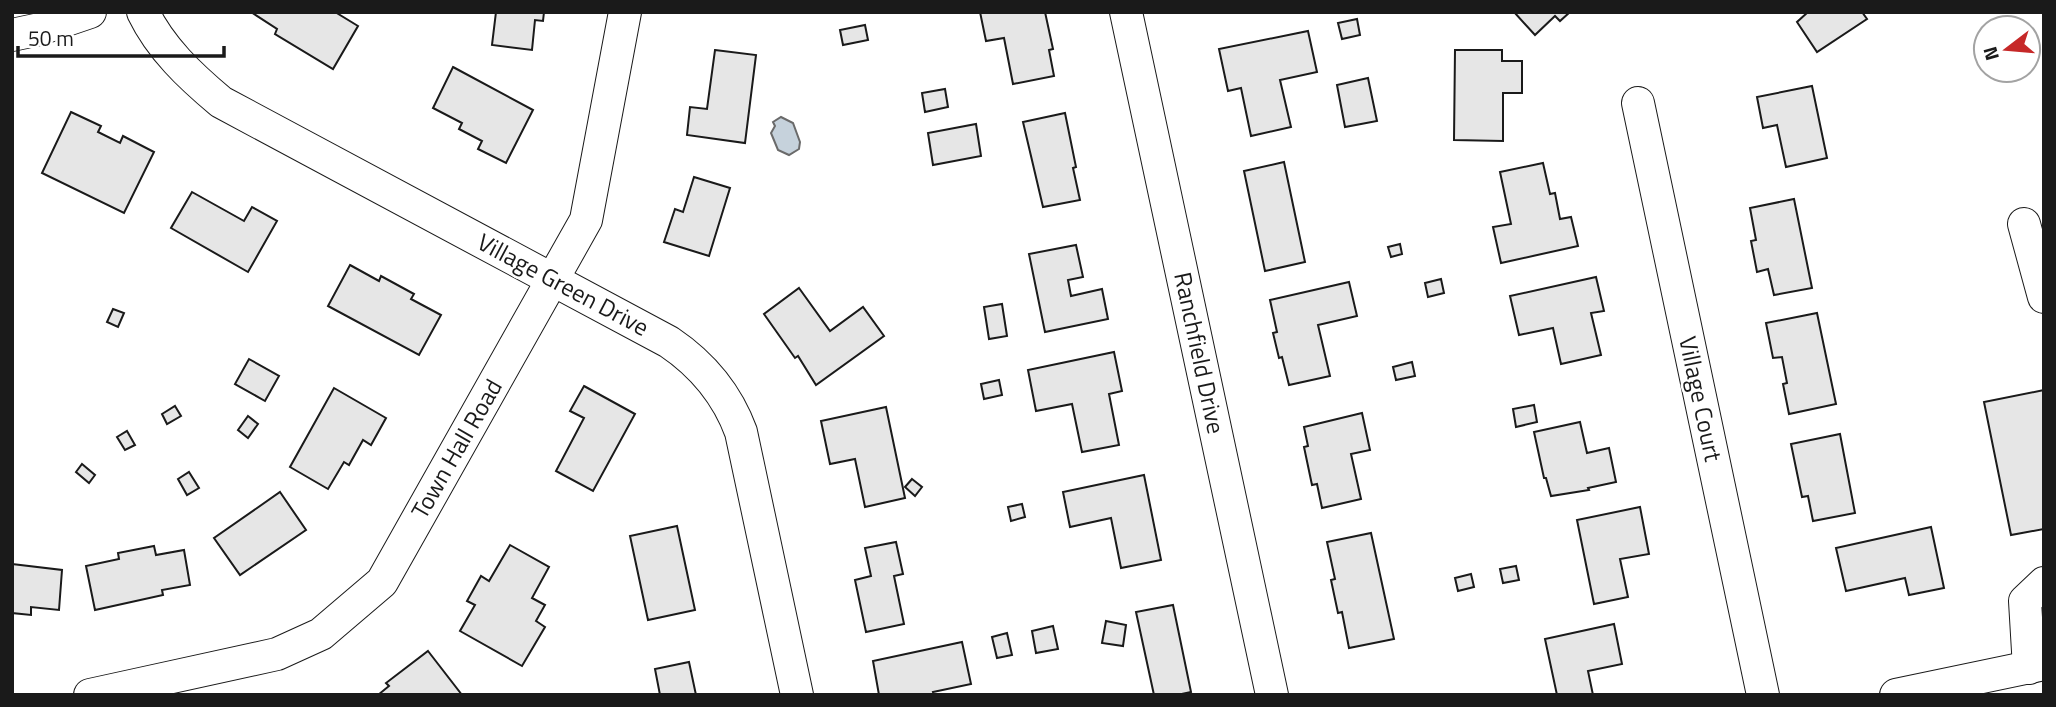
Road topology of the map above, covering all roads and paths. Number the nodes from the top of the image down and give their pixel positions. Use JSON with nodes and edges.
{"nodes":[{"id":1,"x":90,"y":12,"type":"edge"},
{"id":2,"x":144,"y":12,"type":"edge"},
{"id":3,"x":625,"y":12,"type":"edge"},
{"id":4,"x":1126,"y":12,"type":"edge"},
{"id":5,"x":12,"y":35,"type":"edge"},
{"id":6,"x":1638,"y":103,"type":"dead end"},
{"id":7,"x":2024,"y":225,"type":"dead end"},
{"id":8,"x":553,"y":281,"type":"junction"},
{"id":9,"x":2044,"y":297,"type":"edge"},
{"id":10,"x":2044,"y":583,"type":"edge"},
{"id":11,"x":2036,"y":666,"type":"edge"},
{"id":12,"x":1924,"y":692,"type":"edge"},
{"id":13,"x":100,"y":694,"type":"edge"},
{"id":14,"x":797,"y":695,"type":"edge"},
{"id":15,"x":1272,"y":695,"type":"edge"},
{"id":16,"x":1763,"y":695,"type":"edge"}],
"edges":[{"from":1,"to":5,"type":"street"},
{"from":2,"to":8,"type":"street","name":"Village Green Drive"},
{"from":3,"to":8,"type":"street","name":"Town Hall Road"},
{"from":4,"to":15,"type":"street","name":"Ranchfield Drive"},
{"from":6,"to":16,"type":"street","name":"Village Court"},
{"from":7,"to":9,"type":"street"},
{"from":8,"to":13,"type":"street","name":"Town Hall Road"},
{"from":8,"to":14,"type":"street","name":"Village Green Drive"},
{"from":10,"to":11,"type":"street"},
{"from":11,"to":12,"type":"street"}]}
